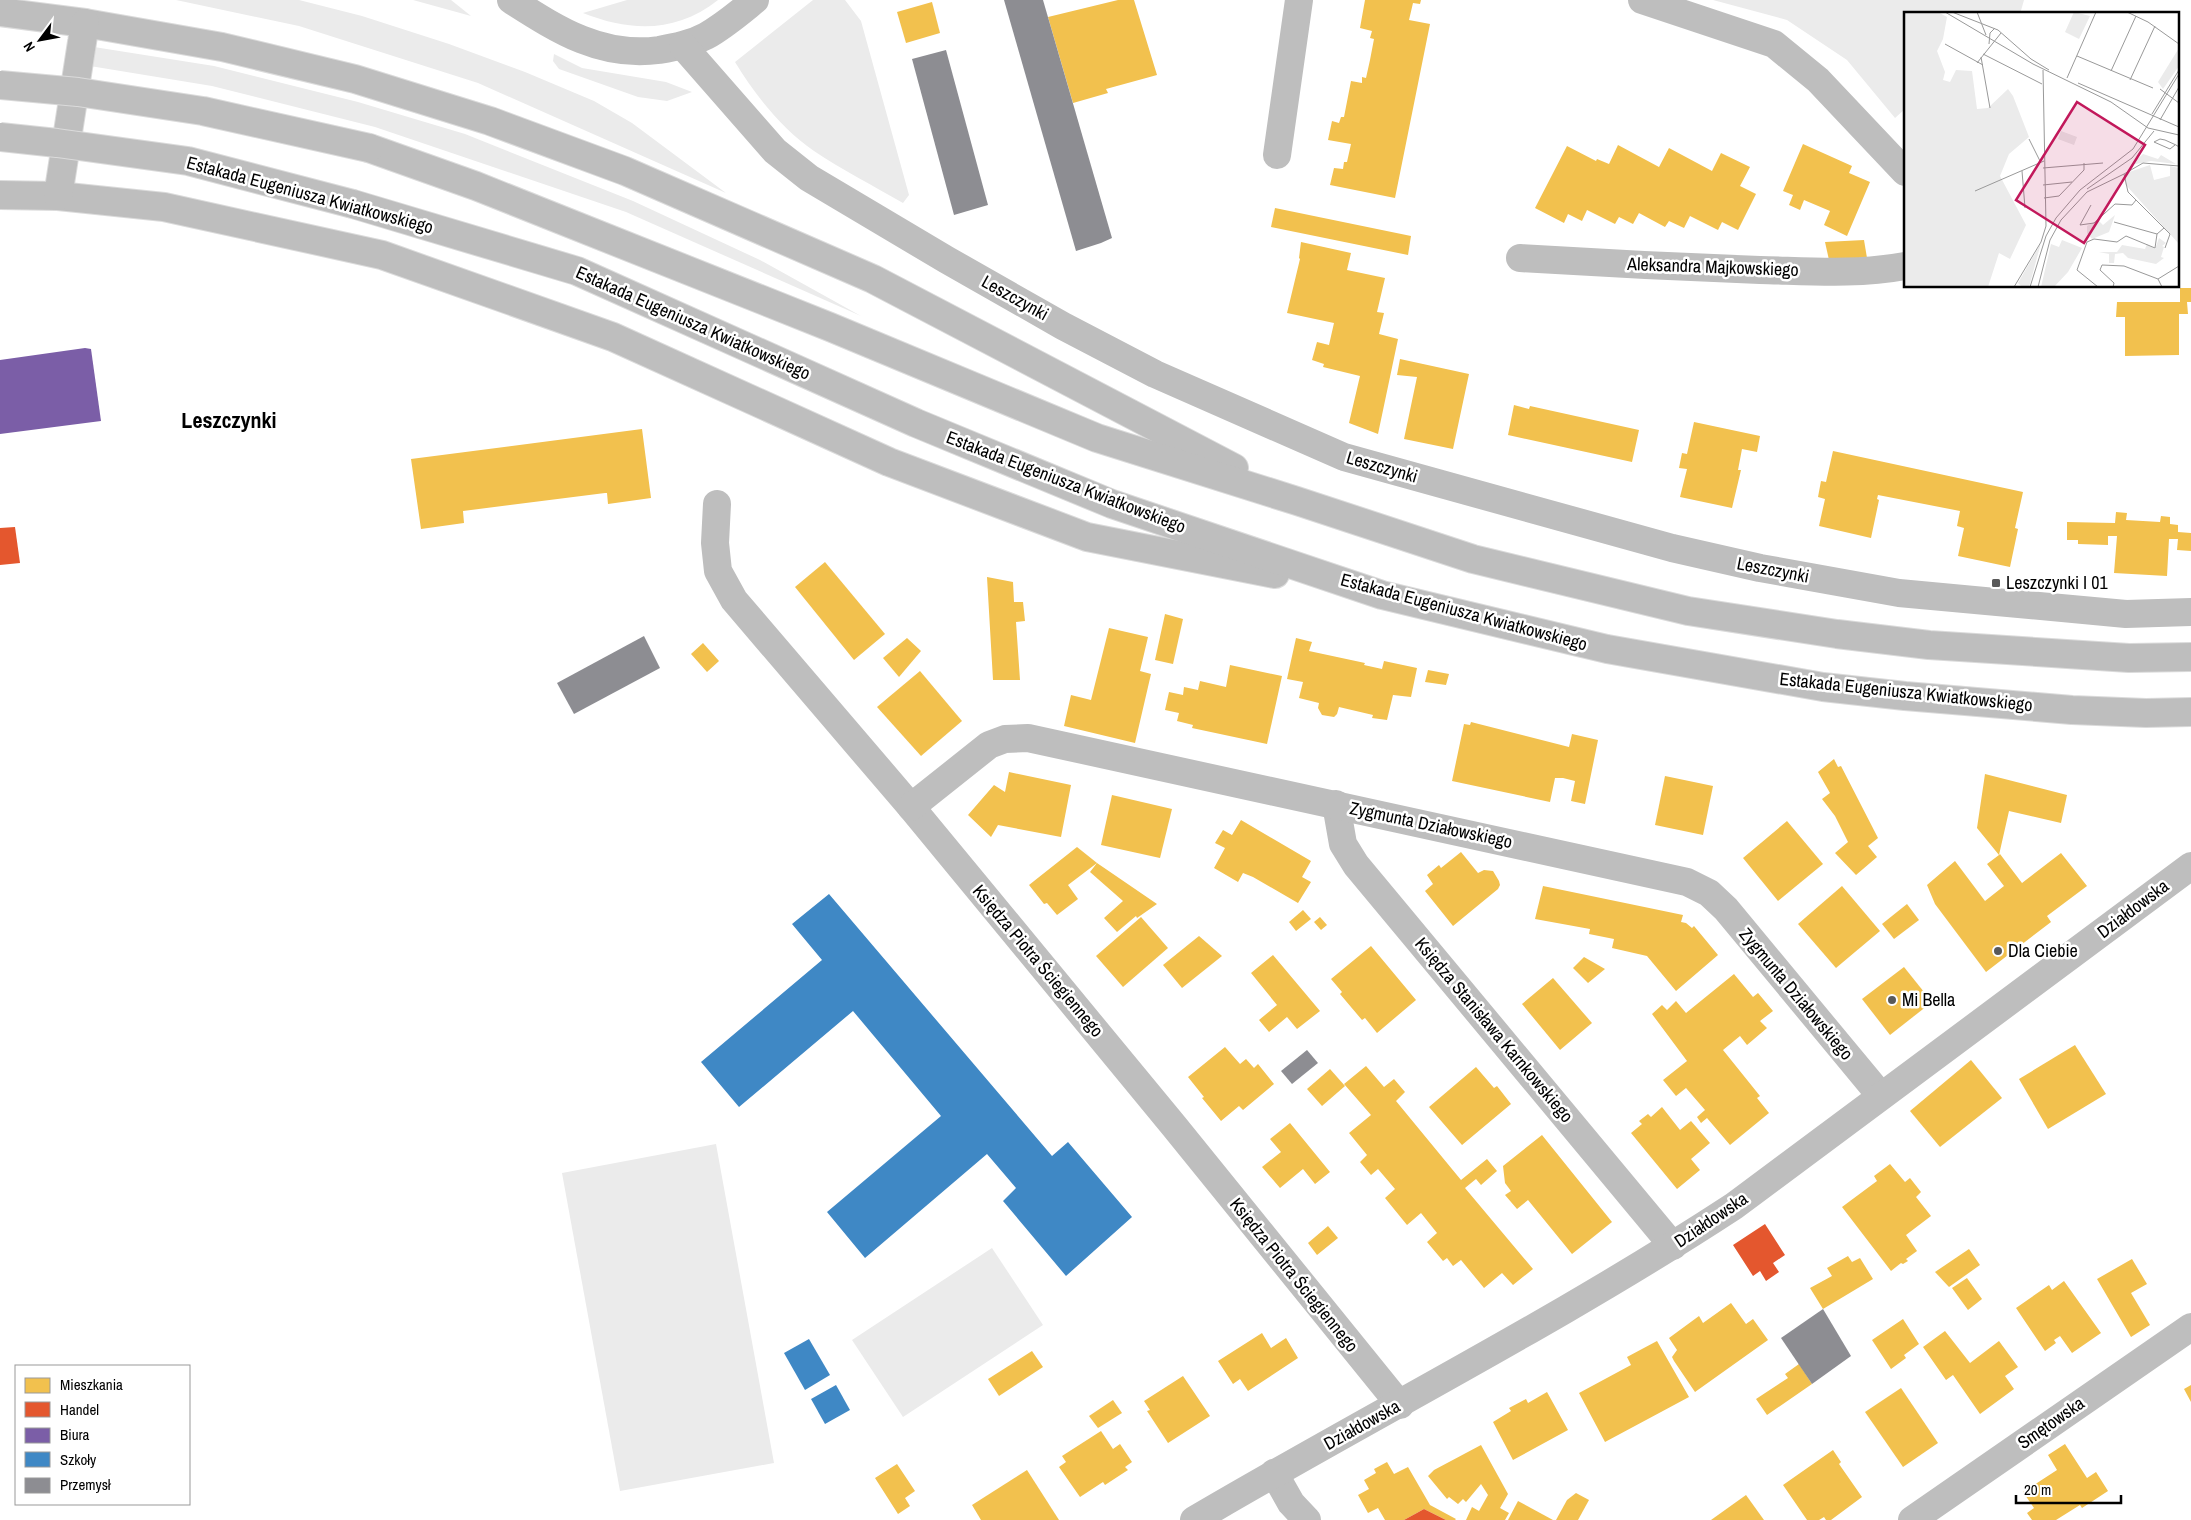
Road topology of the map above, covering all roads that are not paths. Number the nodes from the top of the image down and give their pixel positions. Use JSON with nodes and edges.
{"nodes":[{"id":1,"x":511,"y":0,"type":"edge"},
{"id":2,"x":755,"y":0,"type":"edge"},
{"id":3,"x":1299,"y":0,"type":"edge"},
{"id":4,"x":1642,"y":0,"type":"edge"},
{"id":5,"x":0,"y":12,"type":"edge"},
{"id":6,"x":85,"y":23,"type":"junction"},
{"id":7,"x":683,"y":46,"type":"junction"},
{"id":8,"x":0,"y":85,"type":"edge"},
{"id":9,"x":0,"y":137,"type":"edge"},
{"id":10,"x":1277,"y":155,"type":"dead end"},
{"id":11,"x":1904,"y":171,"type":"edge"},
{"id":12,"x":0,"y":195,"type":"edge"},
{"id":13,"x":58,"y":196,"type":"junction"},
{"id":14,"x":1520,"y":258,"type":"dead end"},
{"id":15,"x":1904,"y":266,"type":"edge"},
{"id":16,"x":1297,"y":501,"type":"junction"},
{"id":17,"x":717,"y":504,"type":"dead end"},
{"id":18,"x":1382,"y":595,"type":"junction"},
{"id":19,"x":2191,"y":612,"type":"edge"},
{"id":20,"x":2191,"y":657,"type":"edge"},
{"id":21,"x":2191,"y":712,"type":"edge"},
{"id":22,"x":1336,"y":804,"type":"junction"},
{"id":23,"x":911,"y":807,"type":"junction"},
{"id":24,"x":2191,"y":866,"type":"edge"},
{"id":25,"x":1881,"y":1096,"type":"junction"},
{"id":26,"x":1673,"y":1246,"type":"junction"},
{"id":27,"x":2191,"y":1327,"type":"edge"},
{"id":28,"x":1400,"y":1405,"type":"junction"},
{"id":29,"x":1274,"y":1473,"type":"junction"},
{"id":30,"x":1194,"y":1520,"type":"edge"},
{"id":31,"x":1307,"y":1520,"type":"edge"},
{"id":32,"x":1912,"y":1520,"type":"edge"}],
"edges":[{"from":1,"to":7,"type":"main road"},
{"from":2,"to":7,"type":"main road"},
{"from":3,"to":10,"type":"main road"},
{"from":4,"to":11,"type":"main road"},
{"from":5,"to":6,"type":"main road"},
{"from":6,"to":13,"type":"main road"},
{"from":6,"to":16,"type":"main road"},
{"from":7,"to":19,"type":"main road","name":"Leszczynki"},
{"from":8,"to":16,"type":"main road","bridge":true},
{"from":9,"to":18,"type":"main road","name":"Estakada Eugeniusza Kwiatkowskiego","bridge":true},
{"from":12,"to":13,"type":"main road"},
{"from":13,"to":18,"type":"main road"},
{"from":14,"to":15,"type":"main road","name":"Aleksandra Majkowskiego"},
{"from":16,"to":20,"type":"main road"},
{"from":17,"to":23,"type":"main road","name":"Księdza Piotra Ściegiennego"},
{"from":18,"to":21,"type":"main road","name":"Estakada Eugeniusza Kwiatkowskiego"},
{"from":22,"to":23,"type":"main road","name":"Zygmunta Działowskiego"},
{"from":22,"to":25,"type":"main road","name":"Zygmunta Działowskiego"},
{"from":22,"to":26,"type":"main road","name":"Księdza Stanisława Karnkowskiego"},
{"from":23,"to":28,"type":"main road","name":"Księdza Piotra Ściegiennego"},
{"from":24,"to":25,"type":"main road","name":"Działdowska"},
{"from":25,"to":26,"type":"main road","name":"Działdowska"},
{"from":26,"to":28,"type":"main road","name":"Działdowska"},
{"from":27,"to":32,"type":"main road","name":"Smętowska"},
{"from":28,"to":29,"type":"main road","name":"Działdowska"},
{"from":29,"to":30,"type":"main road","name":"Działdowska"},
{"from":29,"to":31,"type":"main road"}]}
